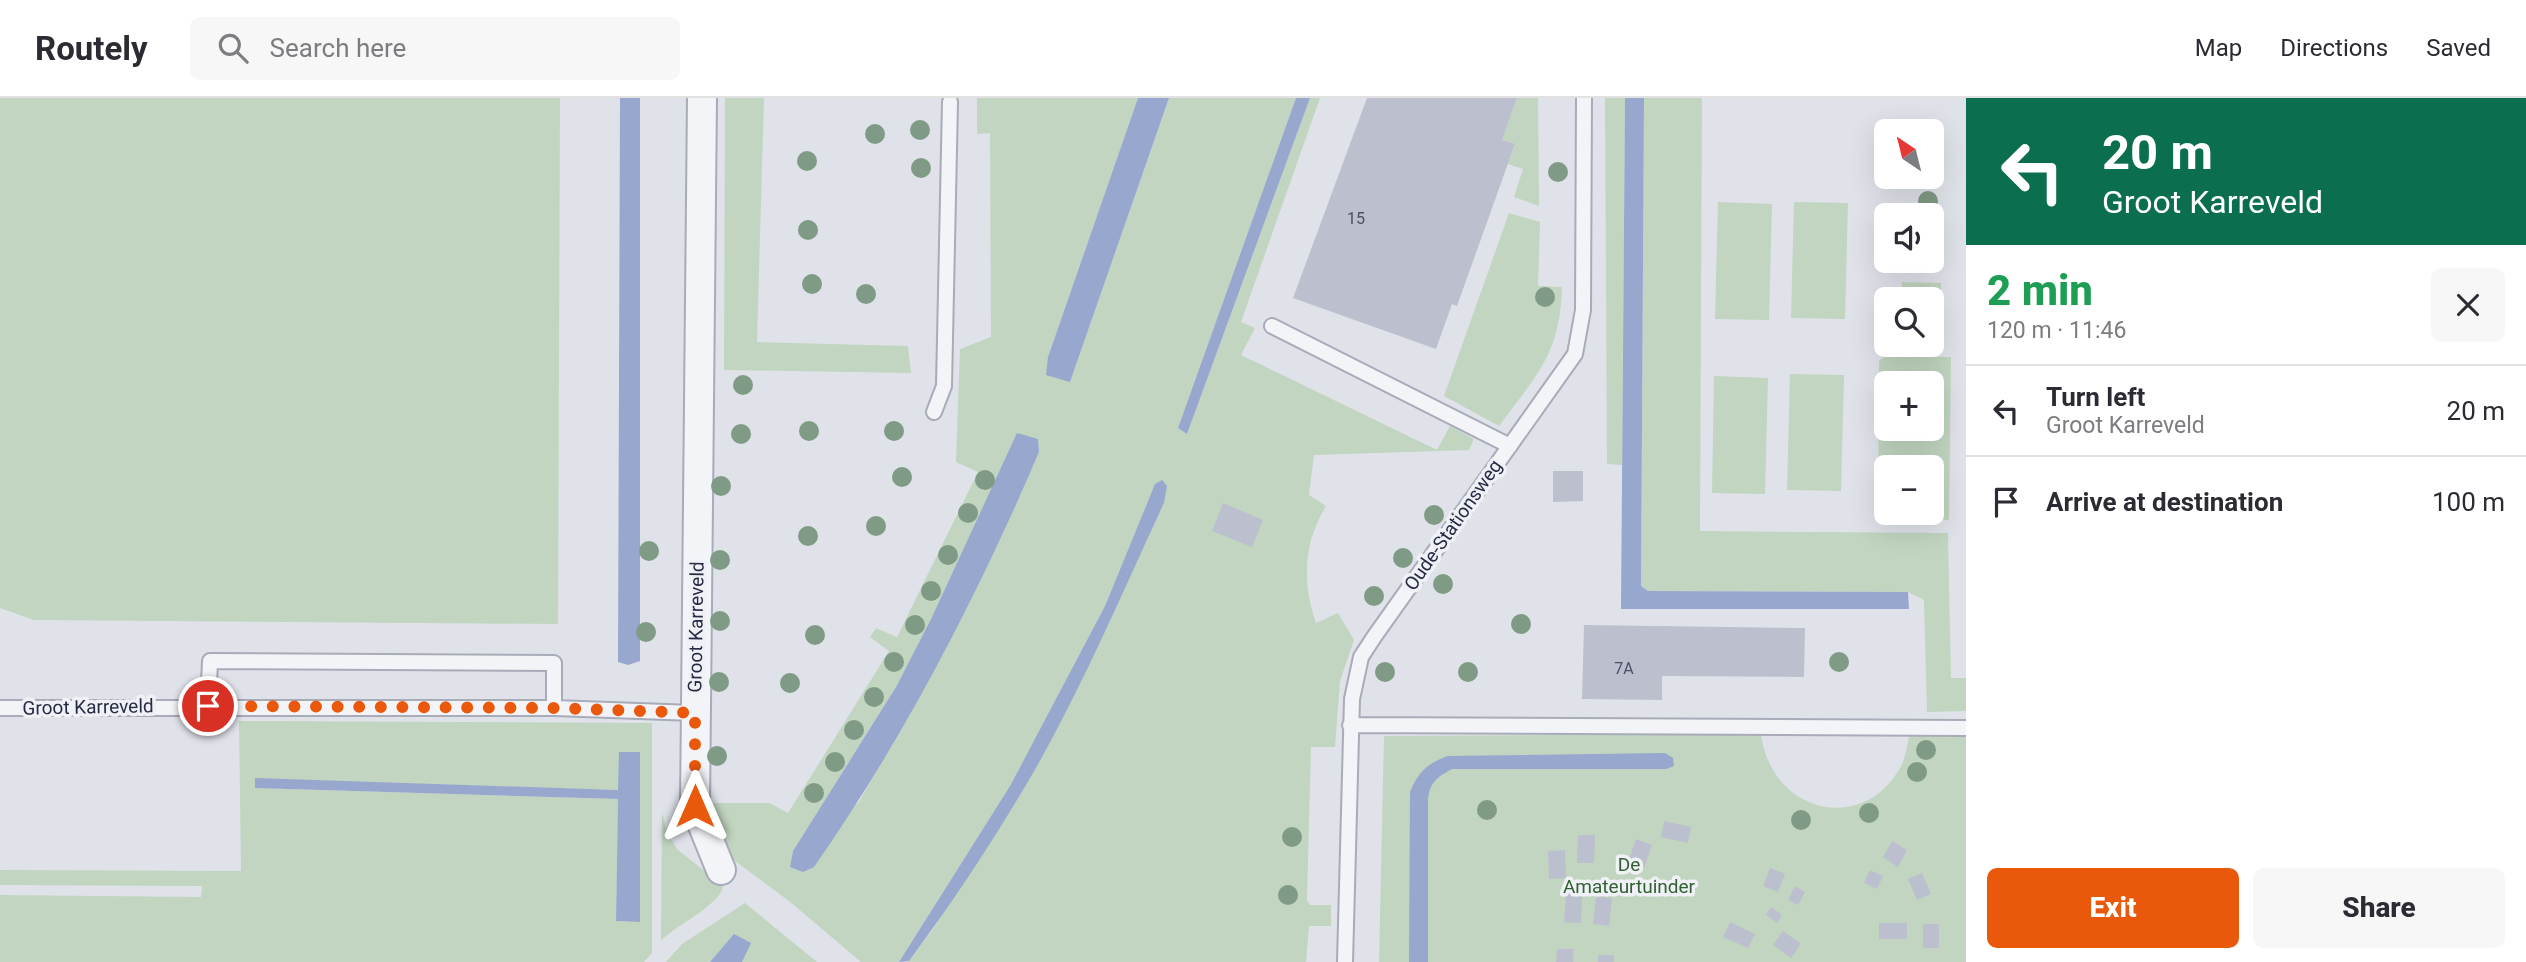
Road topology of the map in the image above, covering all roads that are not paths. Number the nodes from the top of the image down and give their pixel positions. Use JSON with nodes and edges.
{"nodes":[{"id":1,"x":702,"y":98,"type":"edge"},
{"id":2,"x":1584,"y":98,"type":"edge"},
{"id":3,"x":950,"y":102,"type":"dead end"},
{"id":4,"x":1272,"y":326,"type":"dead end"},
{"id":5,"x":934,"y":412,"type":"dead end"},
{"id":6,"x":1510,"y":446,"type":"junction"},
{"id":7,"x":208,"y":706,"type":"junction"},
{"id":8,"x":0,"y":708,"type":"edge"},
{"id":9,"x":554,"y":708,"type":"junction"},
{"id":10,"x":695,"y":713,"type":"junction"},
{"id":11,"x":1350,"y":725,"type":"junction"},
{"id":12,"x":1966,"y":727,"type":"edge"},
{"id":13,"x":721,"y":870,"type":"dead end"},
{"id":14,"x":1345,"y":962,"type":"edge"}],
"edges":[{"from":1,"to":10,"type":"street","name":"Groot Karreveld"},
{"from":2,"to":6,"type":"lane","name":"Oude-Stationsweg"},
{"from":3,"to":5,"type":"lane"},
{"from":4,"to":6,"type":"lane"},
{"from":6,"to":11,"type":"lane","name":"Oude-Stationsweg"},
{"from":7,"to":8,"type":"lane","name":"Groot Karreveld"},
{"from":7,"to":9,"type":"lane","name":"Groot Karreveld"},
{"from":7,"to":9,"type":"lane"},
{"from":9,"to":10,"type":"lane","name":"Groot Karreveld"},
{"from":10,"to":13,"type":"street"},
{"from":11,"to":12,"type":"lane"},
{"from":11,"to":14,"type":"lane","name":"Oude-Stationsweg"}]}
